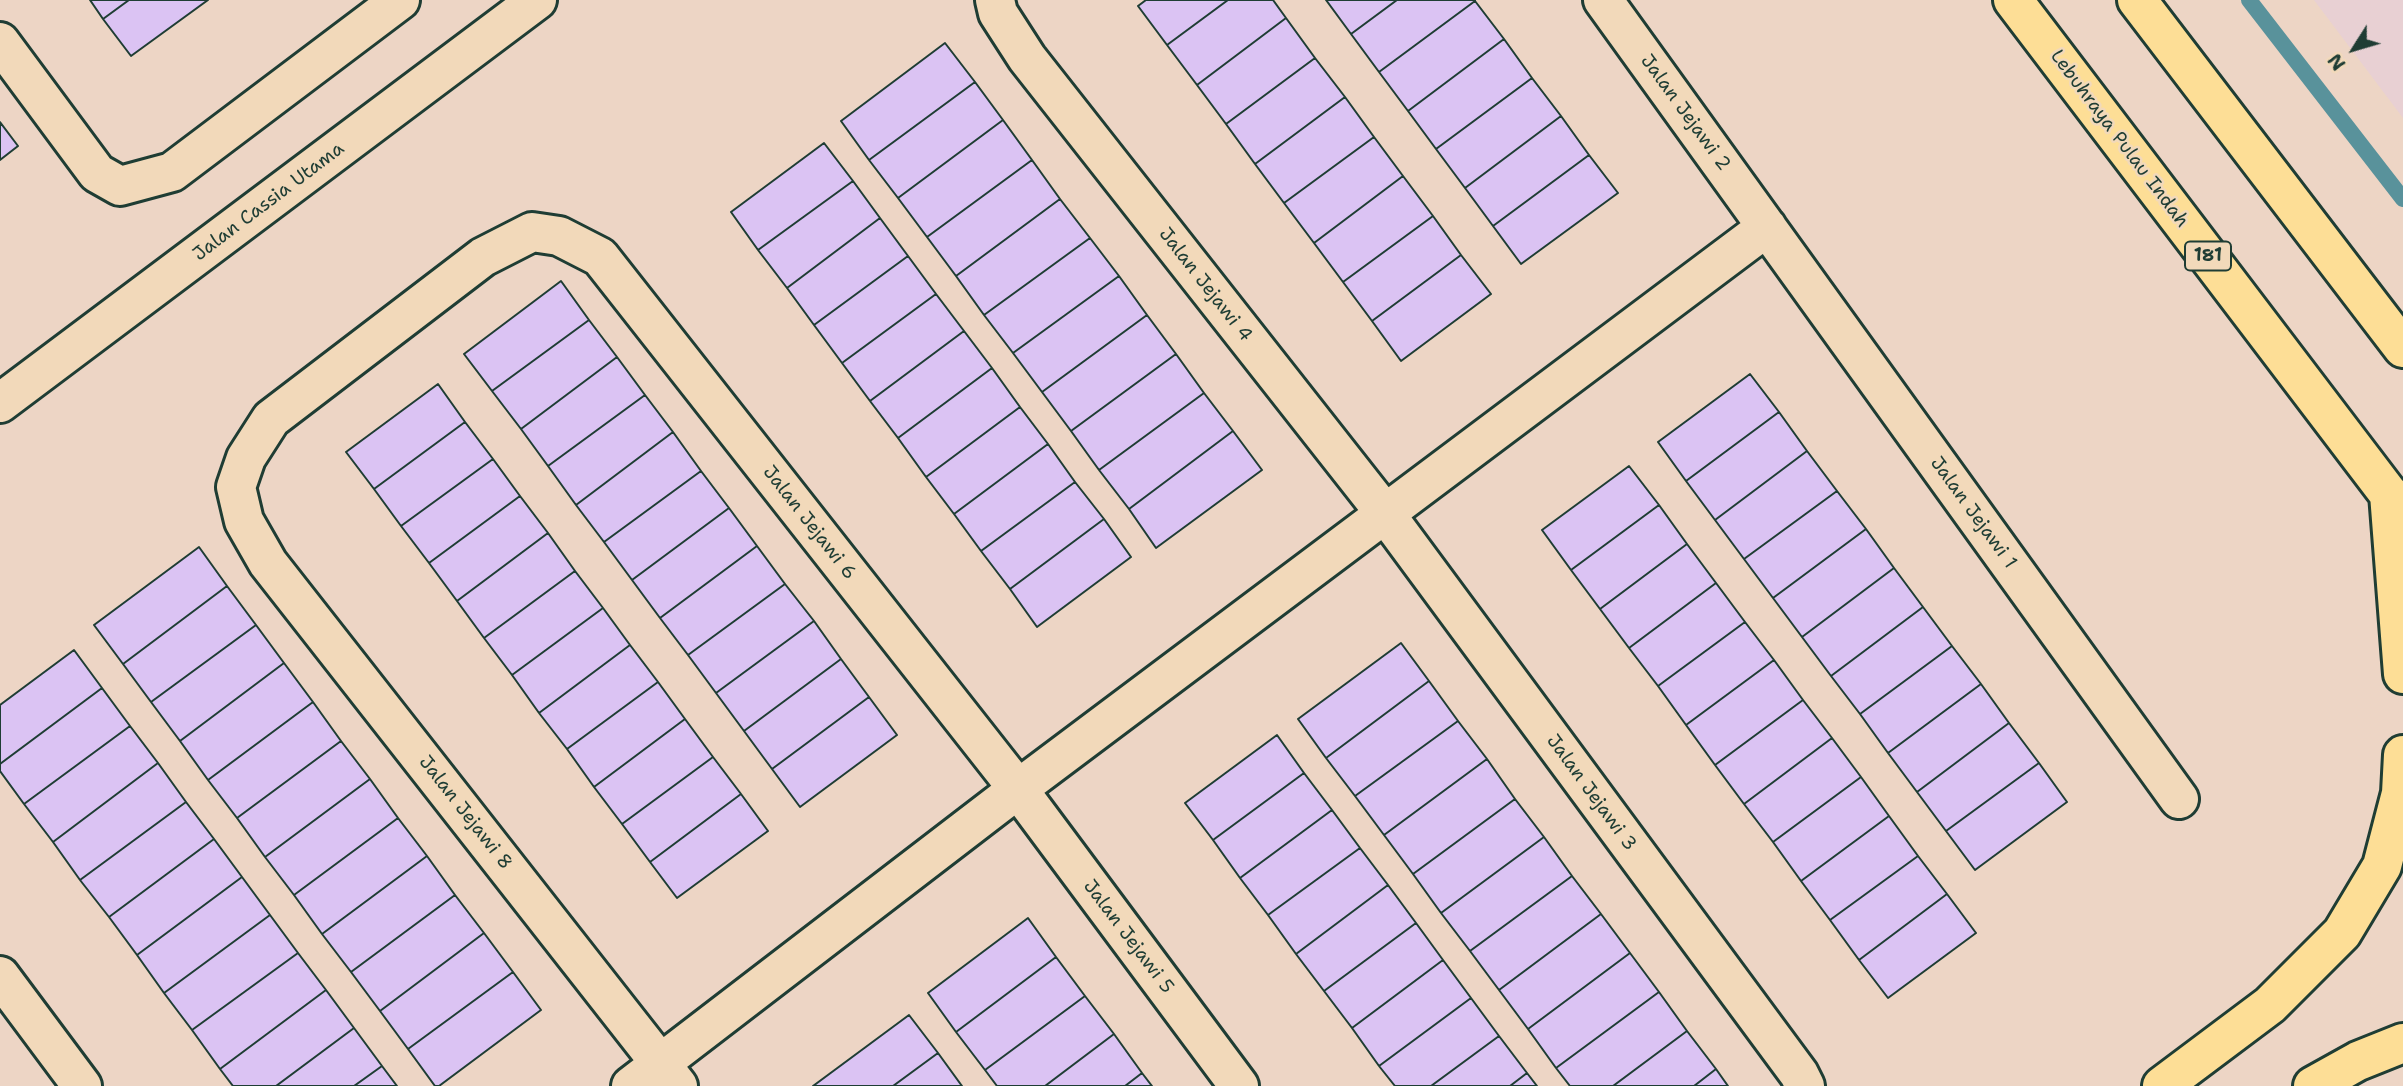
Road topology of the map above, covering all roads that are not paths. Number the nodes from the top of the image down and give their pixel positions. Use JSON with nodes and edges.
{"nodes":[{"id":1,"x":400,"y":0,"type":"edge"},
{"id":2,"x":537,"y":0,"type":"edge"},
{"id":3,"x":995,"y":0,"type":"edge"},
{"id":4,"x":1603,"y":0,"type":"edge"},
{"id":5,"x":2013,"y":0,"type":"edge"},
{"id":6,"x":2137,"y":0,"type":"edge"},
{"id":7,"x":0,"y":42,"type":"edge"},
{"id":8,"x":1767,"y":227,"type":"junction"},
{"id":9,"x":600,"y":257,"type":"joint"},
{"id":10,"x":2403,"y":348,"type":"edge"},
{"id":11,"x":0,"y":403,"type":"edge"},
{"id":12,"x":2396,"y":503,"type":"edge"},
{"id":13,"x":1384,"y":512,"type":"junction"},
{"id":14,"x":2403,"y":674,"type":"edge"},
{"id":15,"x":2403,"y":755,"type":"edge"},
{"id":16,"x":1018,"y":789,"type":"junction"},
{"id":17,"x":2179,"y":799,"type":"dead end"},
{"id":18,"x":0,"y":976,"type":"edge"},
{"id":19,"x":2403,"y":1042,"type":"edge"},
{"id":20,"x":670,"y":1075,"type":"edge"},
{"id":21,"x":1802,"y":1080,"type":"edge"},
{"id":22,"x":82,"y":1086,"type":"edge"},
{"id":23,"x":631,"y":1086,"type":"edge"},
{"id":24,"x":1239,"y":1086,"type":"edge"},
{"id":25,"x":2162,"y":1086,"type":"edge"},
{"id":26,"x":2313,"y":1086,"type":"edge"}],
"edges":[{"from":1,"to":7,"type":"street"},
{"from":2,"to":11,"type":"street","name":"Jalan Cassia Utama"},
{"from":3,"to":13,"type":"street","name":"Jalan Jejawi 4"},
{"from":4,"to":8,"type":"street","name":"Jalan Jejawi 2"},
{"from":5,"to":12,"type":"main road","name":"Lebuhraya Pulau Indah","number":"181"},
{"from":6,"to":10,"type":"main road"},
{"from":8,"to":13,"type":"street"},
{"from":8,"to":17,"type":"street","name":"Jalan Jejawi 1"},
{"from":9,"to":16,"type":"street","name":"Jalan Jejawi 6"},
{"from":9,"to":20,"type":"street","name":"Jalan Jejawi 8"},
{"from":12,"to":14,"type":"main road"},
{"from":13,"to":16,"type":"street"},
{"from":13,"to":21,"type":"street","name":"Jalan Jejawi 3"},
{"from":15,"to":25,"type":"main road"},
{"from":16,"to":20,"type":"street"},
{"from":16,"to":24,"type":"street","name":"Jalan Jejawi 5"},
{"from":18,"to":22,"type":"street"},
{"from":19,"to":26,"type":"main road"},
{"from":20,"to":23,"type":"street"}]}
